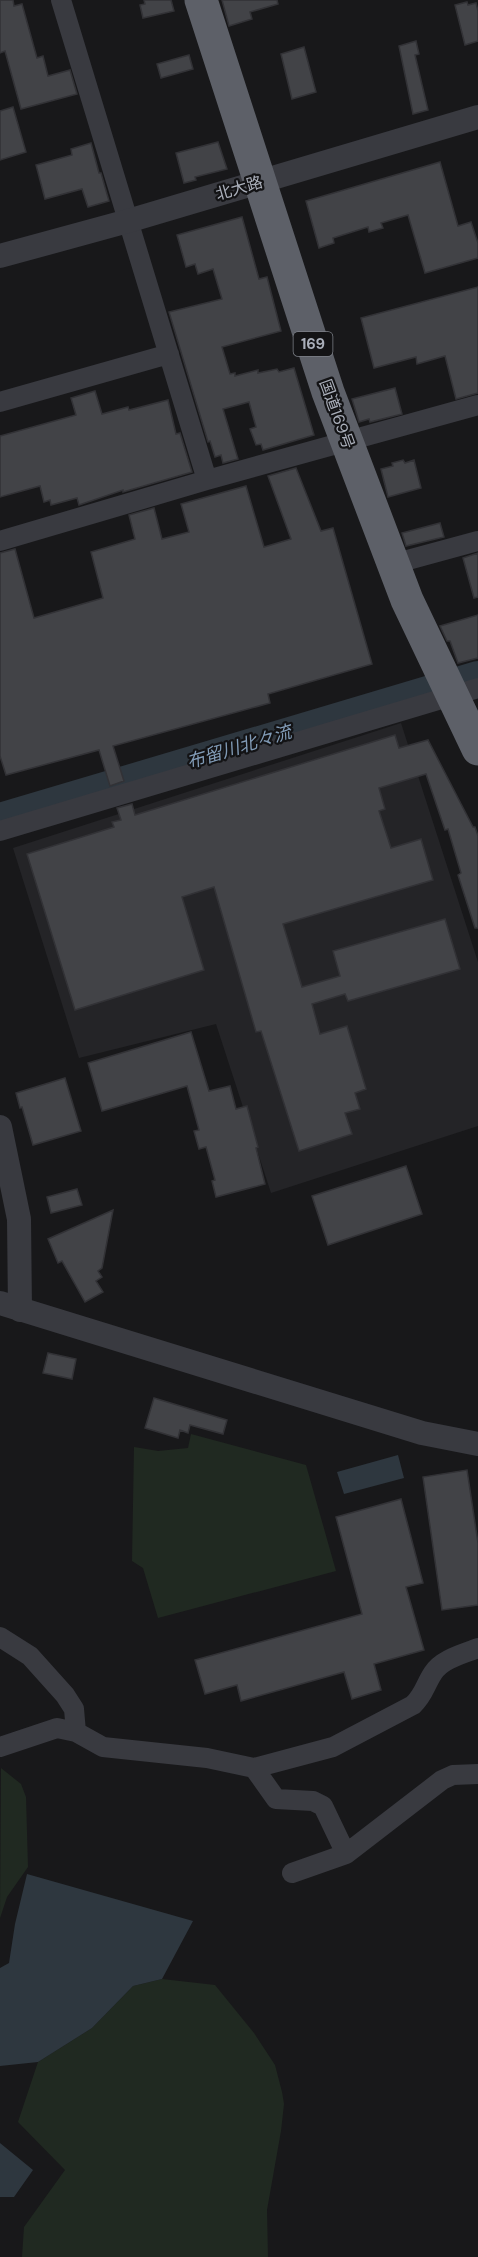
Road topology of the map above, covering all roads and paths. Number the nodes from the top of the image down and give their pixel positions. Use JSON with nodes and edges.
{"nodes":[{"id":1,"x":61,"y":0,"type":"edge"},
{"id":2,"x":201,"y":0,"type":"edge"},
{"id":3,"x":478,"y":117,"type":"edge"},
{"id":4,"x":260,"y":182,"type":"junction"},
{"id":5,"x":128,"y":221,"type":"junction"},
{"id":6,"x":0,"y":256,"type":"edge"},
{"id":7,"x":169,"y":354,"type":"junction"},
{"id":8,"x":0,"y":402,"type":"edge"},
{"id":9,"x":478,"y":405,"type":"edge"},
{"id":10,"x":347,"y":442,"type":"junction"},
{"id":11,"x":207,"y":480,"type":"junction"},
{"id":12,"x":0,"y":541,"type":"edge"},
{"id":13,"x":478,"y":541,"type":"edge"},
{"id":14,"x":393,"y":564,"type":"junction"},
{"id":15,"x":455,"y":689,"type":"edge"},
{"id":16,"x":478,"y":749,"type":"edge"},
{"id":17,"x":0,"y":831,"type":"edge"},
{"id":18,"x":0,"y":1127,"type":"edge"},
{"id":19,"x":10,"y":1307,"type":"edge"},
{"id":20,"x":478,"y":1444,"type":"edge"},
{"id":21,"x":0,"y":1636,"type":"edge"},
{"id":22,"x":478,"y":1648,"type":"edge"},
{"id":23,"x":76,"y":1732,"type":"junction"},
{"id":24,"x":0,"y":1747,"type":"edge"},
{"id":25,"x":254,"y":1768,"type":"junction"},
{"id":26,"x":478,"y":1774,"type":"edge"},
{"id":27,"x":346,"y":1854,"type":"junction"},
{"id":28,"x":292,"y":1873,"type":"dead end"}],
"edges":[{"from":1,"to":5,"type":"street"},
{"from":2,"to":4,"type":"highway","name":"国道169号","number":"169"},
{"from":3,"to":4,"type":"street","name":"北大路"},
{"from":4,"to":5,"type":"street","name":"北大路"},
{"from":4,"to":10,"type":"highway","name":"国道169号","number":"169"},
{"from":5,"to":6,"type":"street","name":"北大路"},
{"from":5,"to":7,"type":"street"},
{"from":7,"to":8,"type":"street"},
{"from":7,"to":11,"type":"street"},
{"from":9,"to":10,"type":"street"},
{"from":10,"to":11,"type":"street"},
{"from":10,"to":14,"type":"highway","name":"国道169号","number":"169"},
{"from":11,"to":12,"type":"street"},
{"from":13,"to":14,"type":"street"},
{"from":14,"to":15,"type":"highway","name":"国道169号","number":"169"},
{"from":15,"to":16,"type":"highway","name":"国道169号","number":"169"},
{"from":15,"to":17,"type":"street"},
{"from":18,"to":19,"type":"street"},
{"from":19,"to":20,"type":"street"},
{"from":21,"to":23,"type":"street"},
{"from":22,"to":25,"type":"street"},
{"from":23,"to":24,"type":"street"},
{"from":23,"to":25,"type":"street"},
{"from":25,"to":27,"type":"street"},
{"from":26,"to":27,"type":"street"},
{"from":27,"to":28,"type":"street"}]}
